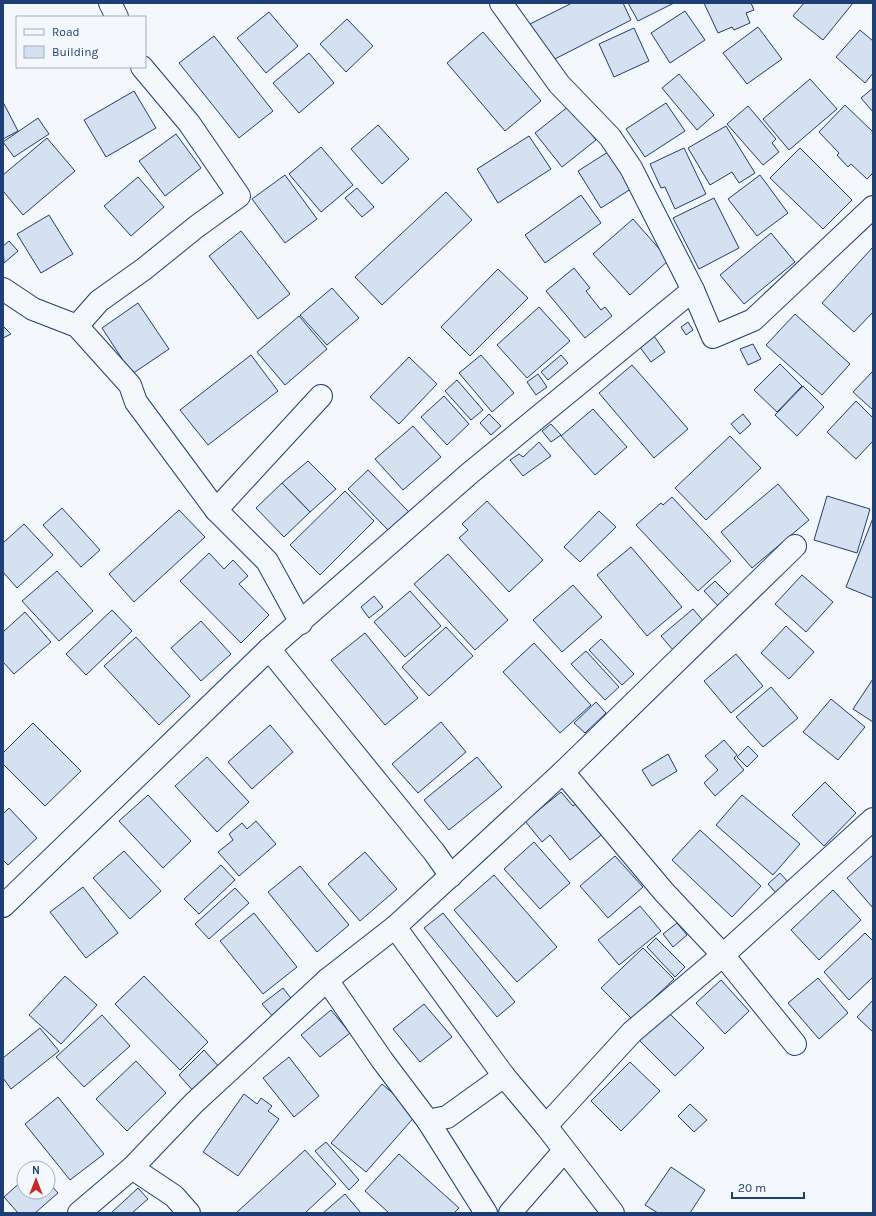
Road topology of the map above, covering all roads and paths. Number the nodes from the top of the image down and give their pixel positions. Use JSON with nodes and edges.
{"nodes":[{"id":1,"x":110,"y":3,"type":"edge"},
{"id":2,"x":501,"y":3,"type":"edge"},
{"id":3,"x":116,"y":16,"type":"edge"},
{"id":4,"x":143,"y":68,"type":"edge"},
{"id":5,"x":872,"y":212,"type":"edge"},
{"id":6,"x":3,"y":289,"type":"edge"},
{"id":7,"x":693,"y":290,"type":"junction"},
{"id":8,"x":77,"y":326,"type":"junction"},
{"id":9,"x":321,"y":396,"type":"dead end"},
{"id":10,"x":216,"y":510,"type":"junction"},
{"id":11,"x":795,"y":546,"type":"dead end"},
{"id":12,"x":301,"y":623,"type":"junction"},
{"id":13,"x":269,"y":649,"type":"junction"},
{"id":14,"x":563,"y":772,"type":"junction"},
{"id":15,"x":873,"y":819,"type":"edge"},
{"id":16,"x":451,"y":876,"type":"junction"},
{"id":17,"x":3,"y":906,"type":"edge"},
{"id":18,"x":395,"y":927,"type":"junction"},
{"id":19,"x":722,"y":955,"type":"junction"},
{"id":20,"x":326,"y":980,"type":"junction"},
{"id":21,"x":795,"y":1044,"type":"dead end"},
{"id":22,"x":504,"y":1076,"type":"junction"},
{"id":23,"x":428,"y":1121,"type":"junction"},
{"id":24,"x":546,"y":1126,"type":"junction"},
{"id":25,"x":564,"y":1151,"type":"junction"},
{"id":26,"x":132,"y":1168,"type":"junction"},
{"id":27,"x":608,"y":1212,"type":"edge"},
{"id":28,"x":79,"y":1213,"type":"edge"},
{"id":29,"x":189,"y":1213,"type":"edge"},
{"id":30,"x":486,"y":1213,"type":"edge"},
{"id":31,"x":510,"y":1213,"type":"edge"}],
"edges":[{"from":1,"to":3,"type":"street"},
{"from":2,"to":7,"type":"street"},
{"from":4,"to":8,"type":"street"},
{"from":5,"to":7,"type":"street"},
{"from":6,"to":8,"type":"street"},
{"from":7,"to":12,"type":"street"},
{"from":8,"to":10,"type":"street"},
{"from":9,"to":10,"type":"street"},
{"from":10,"to":12,"type":"street"},
{"from":11,"to":14,"type":"street"},
{"from":12,"to":13,"type":"street"},
{"from":13,"to":16,"type":"street"},
{"from":13,"to":17,"type":"street"},
{"from":14,"to":16,"type":"street"},
{"from":14,"to":19,"type":"street"},
{"from":15,"to":19,"type":"street"},
{"from":16,"to":18,"type":"street"},
{"from":18,"to":20,"type":"street"},
{"from":18,"to":22,"type":"street"},
{"from":19,"to":21,"type":"street"},
{"from":19,"to":24,"type":"street"},
{"from":20,"to":23,"type":"street"},
{"from":20,"to":26,"type":"street"},
{"from":22,"to":23,"type":"street"},
{"from":22,"to":24,"type":"street"},
{"from":23,"to":30,"type":"street"},
{"from":24,"to":25,"type":"street"},
{"from":25,"to":27,"type":"street"},
{"from":25,"to":31,"type":"street"},
{"from":26,"to":28,"type":"street"},
{"from":26,"to":29,"type":"street"}]}
